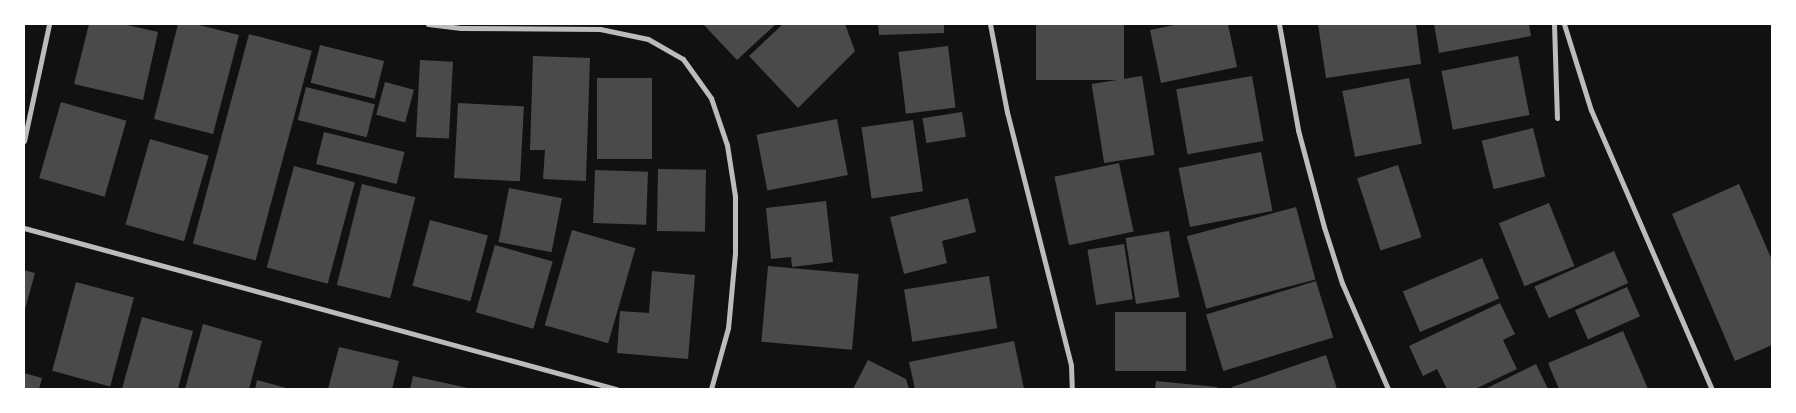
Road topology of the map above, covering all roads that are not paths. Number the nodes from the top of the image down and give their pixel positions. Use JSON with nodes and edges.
{"nodes":[{"id":1,"x":49,"y":24,"type":"edge"},
{"id":2,"x":428,"y":24,"type":"edge"},
{"id":3,"x":990,"y":24,"type":"edge"},
{"id":4,"x":1279,"y":24,"type":"edge"},
{"id":5,"x":1555,"y":24,"type":"edge"},
{"id":6,"x":1564,"y":24,"type":"edge"},
{"id":7,"x":24,"y":141,"type":"edge"},
{"id":8,"x":24,"y":228,"type":"edge"},
{"id":9,"x":616,"y":389,"type":"edge"},
{"id":10,"x":712,"y":389,"type":"edge"},
{"id":11,"x":1072,"y":389,"type":"edge"},
{"id":12,"x":1388,"y":389,"type":"edge"},
{"id":13,"x":1712,"y":389,"type":"edge"}],
"edges":[{"from":1,"to":7,"type":"street"},
{"from":2,"to":10,"type":"street"},
{"from":3,"to":11,"type":"street"},
{"from":4,"to":12,"type":"street"},
{"from":5,"to":5,"type":"street"},
{"from":6,"to":13,"type":"street"},
{"from":8,"to":9,"type":"street"}]}
